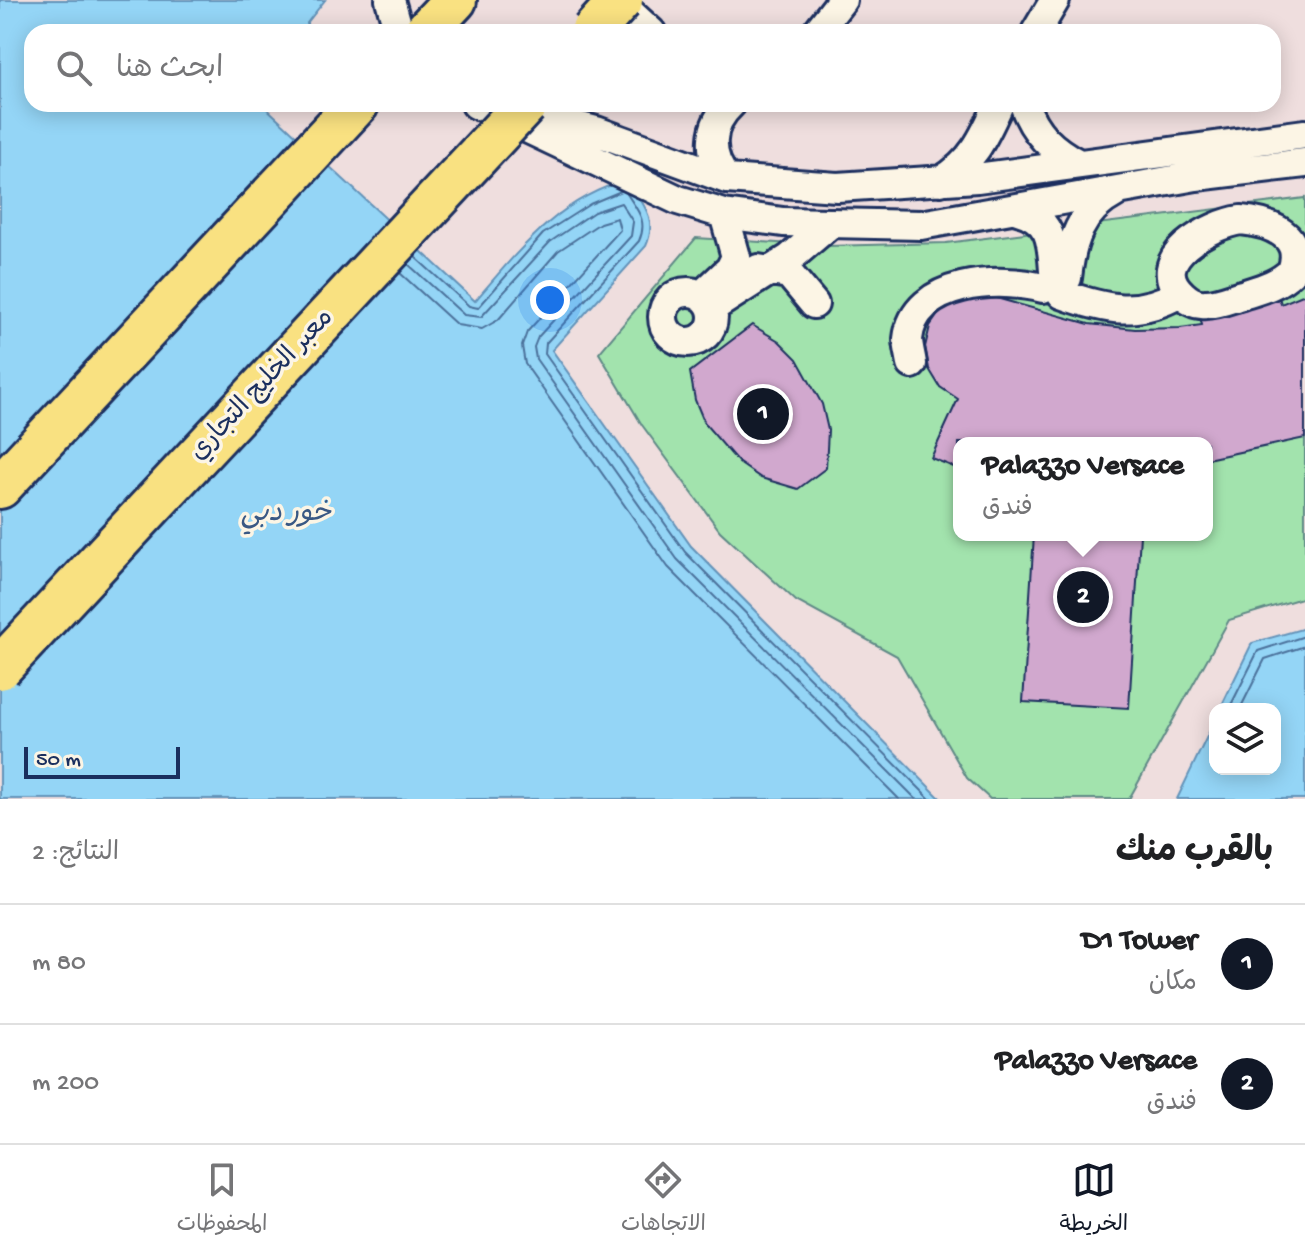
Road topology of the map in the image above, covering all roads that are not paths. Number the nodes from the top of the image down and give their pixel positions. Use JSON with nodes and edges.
{"nodes":[{"id":1,"x":390,"y":0,"type":"edge"},
{"id":2,"x":455,"y":0,"type":"edge"},
{"id":3,"x":587,"y":0,"type":"edge"},
{"id":4,"x":618,"y":0,"type":"edge"},
{"id":5,"x":821,"y":0,"type":"edge"},
{"id":6,"x":842,"y":0,"type":"edge"},
{"id":7,"x":853,"y":0,"type":"edge"},
{"id":8,"x":1055,"y":0,"type":"edge"},
{"id":9,"x":397,"y":24,"type":"edge"},
{"id":10,"x":432,"y":24,"type":"edge"},
{"id":11,"x":598,"y":24,"type":"edge"},
{"id":12,"x":614,"y":24,"type":"edge"},
{"id":13,"x":643,"y":24,"type":"edge"},
{"id":14,"x":804,"y":24,"type":"edge"},
{"id":15,"x":823,"y":24,"type":"edge"},
{"id":16,"x":836,"y":24,"type":"edge"},
{"id":17,"x":1041,"y":24,"type":"edge"},
{"id":18,"x":350,"y":112,"type":"edge"},
{"id":19,"x":492,"y":112,"type":"edge"},
{"id":20,"x":519,"y":112,"type":"edge"},
{"id":21,"x":523,"y":112,"type":"edge"},
{"id":22,"x":724,"y":112,"type":"edge"},
{"id":23,"x":995,"y":112,"type":"edge"},
{"id":24,"x":1028,"y":112,"type":"edge"},
{"id":25,"x":1305,"y":121,"type":"edge"},
{"id":26,"x":1305,"y":134,"type":"edge"},
{"id":27,"x":1262,"y":140,"type":"junction"},
{"id":28,"x":1305,"y":163,"type":"edge"},
{"id":29,"x":1065,"y":165,"type":"junction"},
{"id":30,"x":727,"y":179,"type":"junction"},
{"id":31,"x":941,"y":181,"type":"junction"},
{"id":32,"x":1120,"y":190,"type":"junction"},
{"id":33,"x":1018,"y":210,"type":"junction"},
{"id":34,"x":724,"y":214,"type":"junction"},
{"id":35,"x":831,"y":223,"type":"junction"},
{"id":36,"x":921,"y":225,"type":"junction"},
{"id":37,"x":736,"y":253,"type":"junction"},
{"id":38,"x":1297,"y":262,"type":"edge"},
{"id":39,"x":781,"y":264,"type":"junction"},
{"id":40,"x":1059,"y":283,"type":"junction"},
{"id":41,"x":1177,"y":287,"type":"junction"},
{"id":42,"x":814,"y":304,"type":"dead end"},
{"id":43,"x":912,"y":364,"type":"dead end"},
{"id":44,"x":0,"y":487,"type":"edge"},
{"id":45,"x":0,"y":668,"type":"edge"}],
"edges":[{"from":1,"to":9,"type":"street"},
{"from":2,"to":10,"type":"highway"},
{"from":3,"to":12,"type":"street"},
{"from":4,"to":11,"type":"highway","bridge":true},
{"from":4,"to":13,"type":"street"},
{"from":5,"to":14,"type":"street"},
{"from":6,"to":15,"type":"street"},
{"from":7,"to":16,"type":"street"},
{"from":8,"to":17,"type":"street"},
{"from":18,"to":44,"type":"highway"},
{"from":19,"to":34,"type":"street"},
{"from":20,"to":45,"type":"highway","name":"معبر الخليج التجاري","bridge":true},
{"from":21,"to":30,"type":"street"},
{"from":22,"to":30,"type":"street"},
{"from":23,"to":31,"type":"street"},
{"from":24,"to":29,"type":"street"},
{"from":25,"to":27,"type":"street"},
{"from":26,"to":27,"type":"street"},
{"from":27,"to":29,"type":"street"},
{"from":28,"to":32,"type":"street"},
{"from":29,"to":31,"type":"street"},
{"from":29,"to":36,"type":"street"},
{"from":30,"to":31,"type":"street"},
{"from":32,"to":33,"type":"street"},
{"from":32,"to":40,"type":"street"},
{"from":33,"to":36,"type":"street"},
{"from":33,"to":40,"type":"street"},
{"from":34,"to":35,"type":"street"},
{"from":34,"to":37,"type":"street"},
{"from":35,"to":36,"type":"street"},
{"from":35,"to":39,"type":"street"},
{"from":37,"to":39,"type":"street"},
{"from":37,"to":39,"type":"street"},
{"from":38,"to":41,"type":"street"},
{"from":38,"to":41,"type":"street"},
{"from":39,"to":42,"type":"street"},
{"from":40,"to":41,"type":"street"},
{"from":40,"to":43,"type":"street"}]}
